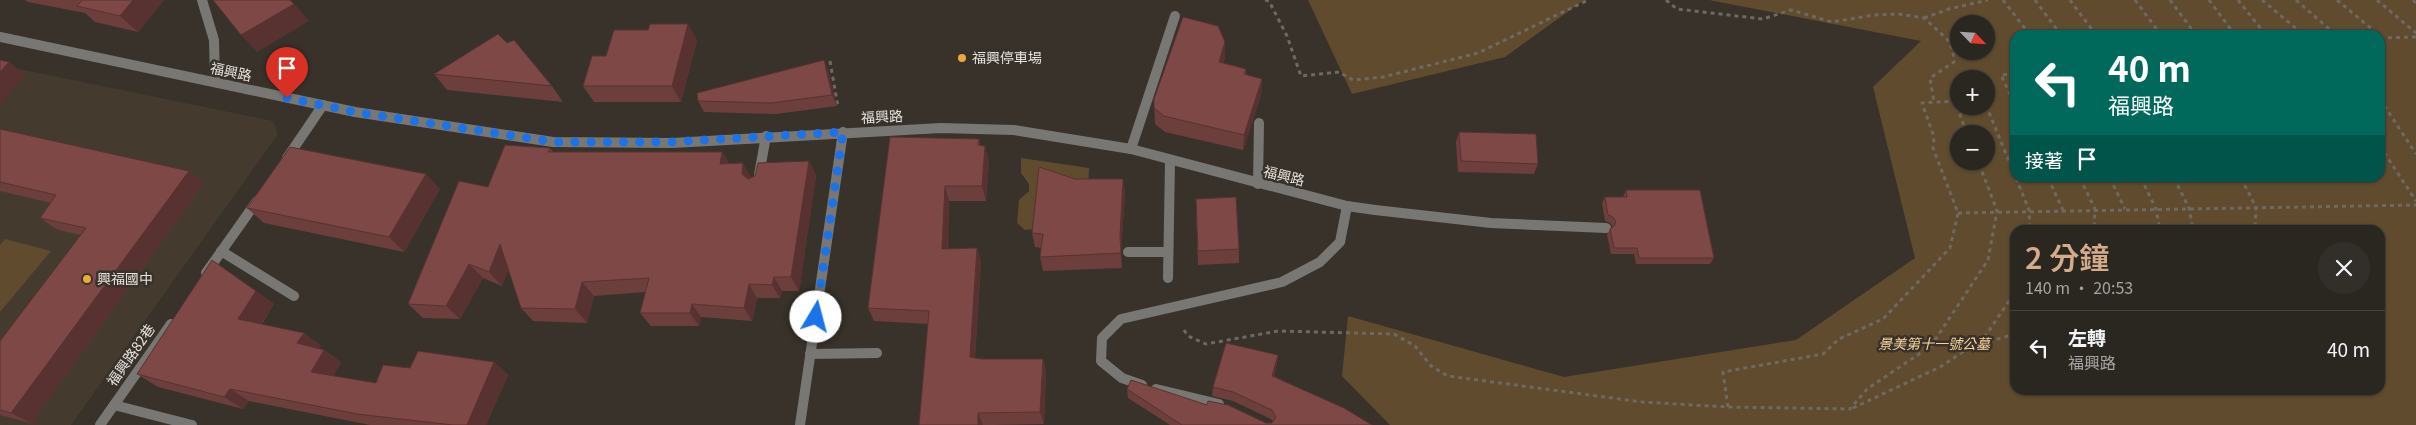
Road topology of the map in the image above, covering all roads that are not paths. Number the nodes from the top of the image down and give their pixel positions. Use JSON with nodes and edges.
{"nodes":[{"id":1,"x":202,"y":0,"type":"edge"},
{"id":2,"x":1175,"y":16,"type":"dead end"},
{"id":3,"x":0,"y":37,"type":"edge"},
{"id":4,"x":215,"y":82,"type":"junction"},
{"id":5,"x":323,"y":105,"type":"junction"},
{"id":6,"x":1259,"y":123,"type":"dead end"},
{"id":7,"x":843,"y":132,"type":"junction"},
{"id":8,"x":766,"y":136,"type":"junction"},
{"id":9,"x":1131,"y":149,"type":"junction"},
{"id":10,"x":1170,"y":161,"type":"junction"},
{"id":11,"x":279,"y":170,"type":"edge"},
{"id":12,"x":1258,"y":184,"type":"junction"},
{"id":13,"x":756,"y":187,"type":"edge"},
{"id":14,"x":261,"y":194,"type":"edge"},
{"id":15,"x":1347,"y":206,"type":"junction"},
{"id":16,"x":1606,"y":228,"type":"dead end"},
{"id":17,"x":221,"y":251,"type":"junction"},
{"id":18,"x":1128,"y":252,"type":"dead end"},
{"id":19,"x":1168,"y":252,"type":"junction"},
{"id":20,"x":1168,"y":278,"type":"dead end"},
{"id":21,"x":199,"y":283,"type":"edge"},
{"id":22,"x":294,"y":296,"type":"dead end"},
{"id":23,"x":176,"y":316,"type":"edge"},
{"id":24,"x":876,"y":353,"type":"dead end"},
{"id":25,"x":810,"y":354,"type":"junction"},
{"id":26,"x":114,"y":405,"type":"junction"},
{"id":27,"x":1230,"y":407,"type":"edge"},
{"id":28,"x":100,"y":425,"type":"edge"},
{"id":29,"x":192,"y":425,"type":"edge"},
{"id":30,"x":800,"y":425,"type":"edge"}],
"edges":[{"from":1,"to":4,"type":"street"},
{"from":2,"to":9,"type":"street"},
{"from":3,"to":4,"type":"street","name":"福興路"},
{"from":4,"to":5,"type":"street","name":"福興路"},
{"from":5,"to":8,"type":"street","name":"福興路"},
{"from":5,"to":11,"type":"street"},
{"from":6,"to":12,"type":"street"},
{"from":7,"to":8,"type":"street","name":"福興路"},
{"from":7,"to":9,"type":"street","name":"福興路"},
{"from":7,"to":25,"type":"street"},
{"from":8,"to":13,"type":"street"},
{"from":9,"to":10,"type":"street","name":"福興路"},
{"from":10,"to":12,"type":"street","name":"福興路"},
{"from":10,"to":19,"type":"street"},
{"from":12,"to":15,"type":"street","name":"福興路"},
{"from":14,"to":17,"type":"street"},
{"from":15,"to":16,"type":"street","name":"福興路"},
{"from":15,"to":27,"type":"street"},
{"from":17,"to":21,"type":"street"},
{"from":17,"to":22,"type":"street"},
{"from":18,"to":19,"type":"street"},
{"from":19,"to":20,"type":"street"},
{"from":23,"to":26,"type":"street","name":"福興路82巷"},
{"from":24,"to":25,"type":"street"},
{"from":25,"to":30,"type":"street"},
{"from":26,"to":28,"type":"street","name":"福興路82巷"},
{"from":26,"to":29,"type":"street"}]}
